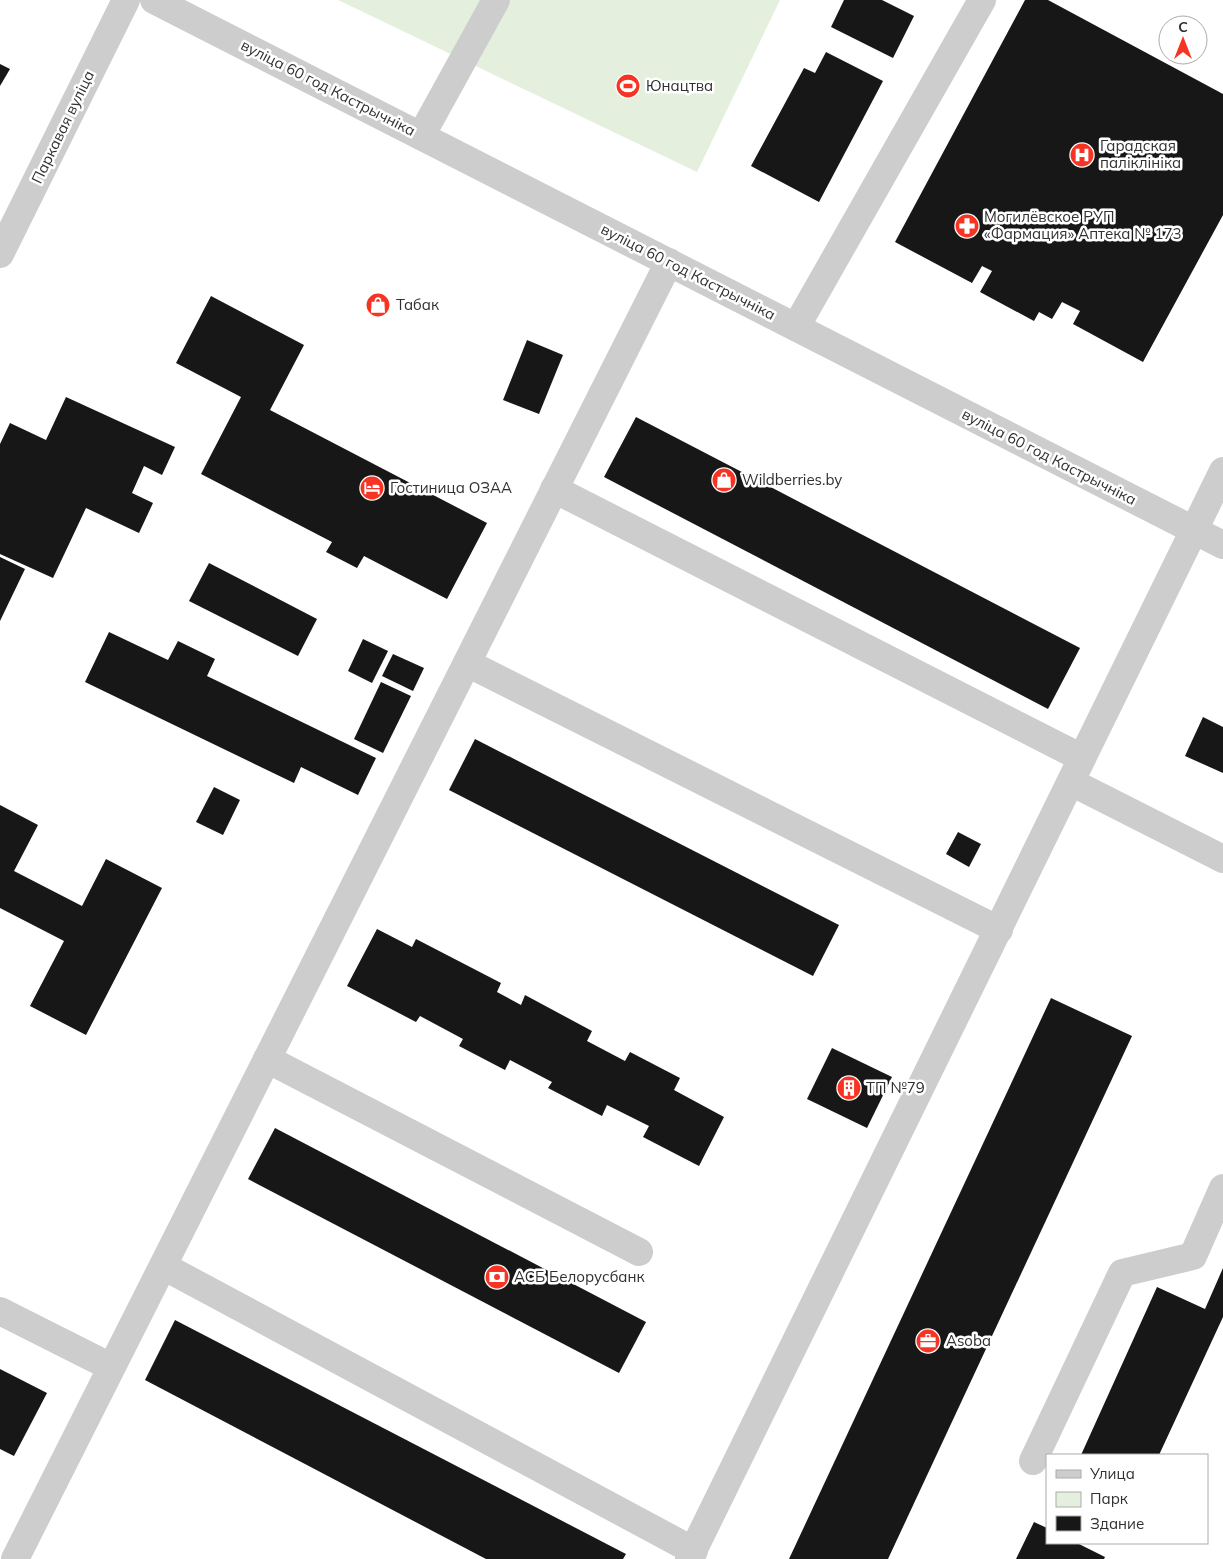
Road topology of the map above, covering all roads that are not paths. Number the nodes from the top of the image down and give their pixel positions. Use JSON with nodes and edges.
{"nodes":[{"id":1,"x":126,"y":0,"type":"edge"},
{"id":2,"x":154,"y":0,"type":"edge"},
{"id":3,"x":496,"y":0,"type":"edge"},
{"id":4,"x":982,"y":0,"type":"edge"},
{"id":5,"x":421,"y":136,"type":"junction"},
{"id":6,"x":0,"y":254,"type":"edge"},
{"id":7,"x":669,"y":262,"type":"junction"},
{"id":8,"x":796,"y":327,"type":"junction"},
{"id":9,"x":1223,"y":471,"type":"edge"},
{"id":10,"x":554,"y":489,"type":"junction"},
{"id":11,"x":1193,"y":530,"type":"junction"},
{"id":12,"x":1223,"y":545,"type":"edge"},
{"id":13,"x":467,"y":663,"type":"junction"},
{"id":14,"x":1077,"y":770,"type":"junction"},
{"id":15,"x":1223,"y":859,"type":"edge"},
{"id":16,"x":999,"y":930,"type":"junction"},
{"id":17,"x":267,"y":1059,"type":"junction"},
{"id":18,"x":1223,"y":1188,"type":"edge"},
{"id":19,"x":639,"y":1252,"type":"dead end"},
{"id":20,"x":163,"y":1266,"type":"junction"},
{"id":21,"x":0,"y":1311,"type":"edge"},
{"id":22,"x":111,"y":1368,"type":"junction"},
{"id":23,"x":1034,"y":1461,"type":"dead end"},
{"id":24,"x":691,"y":1555,"type":"edge"},
{"id":25,"x":15,"y":1559,"type":"edge"}],
"edges":[{"from":1,"to":6,"type":"street","name":"Паркавая вуліца"},
{"from":2,"to":5,"type":"street","name":"вуліца 60 год Кастрычніка"},
{"from":3,"to":5,"type":"street"},
{"from":4,"to":8,"type":"street"},
{"from":5,"to":7,"type":"street","name":"вуліца 60 год Кастрычніка"},
{"from":7,"to":8,"type":"street","name":"вуліца 60 год Кастрычніка"},
{"from":7,"to":10,"type":"street"},
{"from":8,"to":11,"type":"street","name":"вуліца 60 год Кастрычніка"},
{"from":9,"to":11,"type":"street"},
{"from":10,"to":13,"type":"street"},
{"from":10,"to":14,"type":"street"},
{"from":11,"to":12,"type":"street","name":"вуліца 60 год Кастрычніка"},
{"from":11,"to":14,"type":"street"},
{"from":13,"to":16,"type":"street"},
{"from":13,"to":17,"type":"street"},
{"from":14,"to":15,"type":"street"},
{"from":14,"to":16,"type":"street"},
{"from":16,"to":24,"type":"street"},
{"from":17,"to":19,"type":"street"},
{"from":17,"to":20,"type":"street"},
{"from":18,"to":23,"type":"street"},
{"from":20,"to":22,"type":"street"},
{"from":20,"to":24,"type":"street"},
{"from":21,"to":22,"type":"street"},
{"from":22,"to":25,"type":"street"}]}
